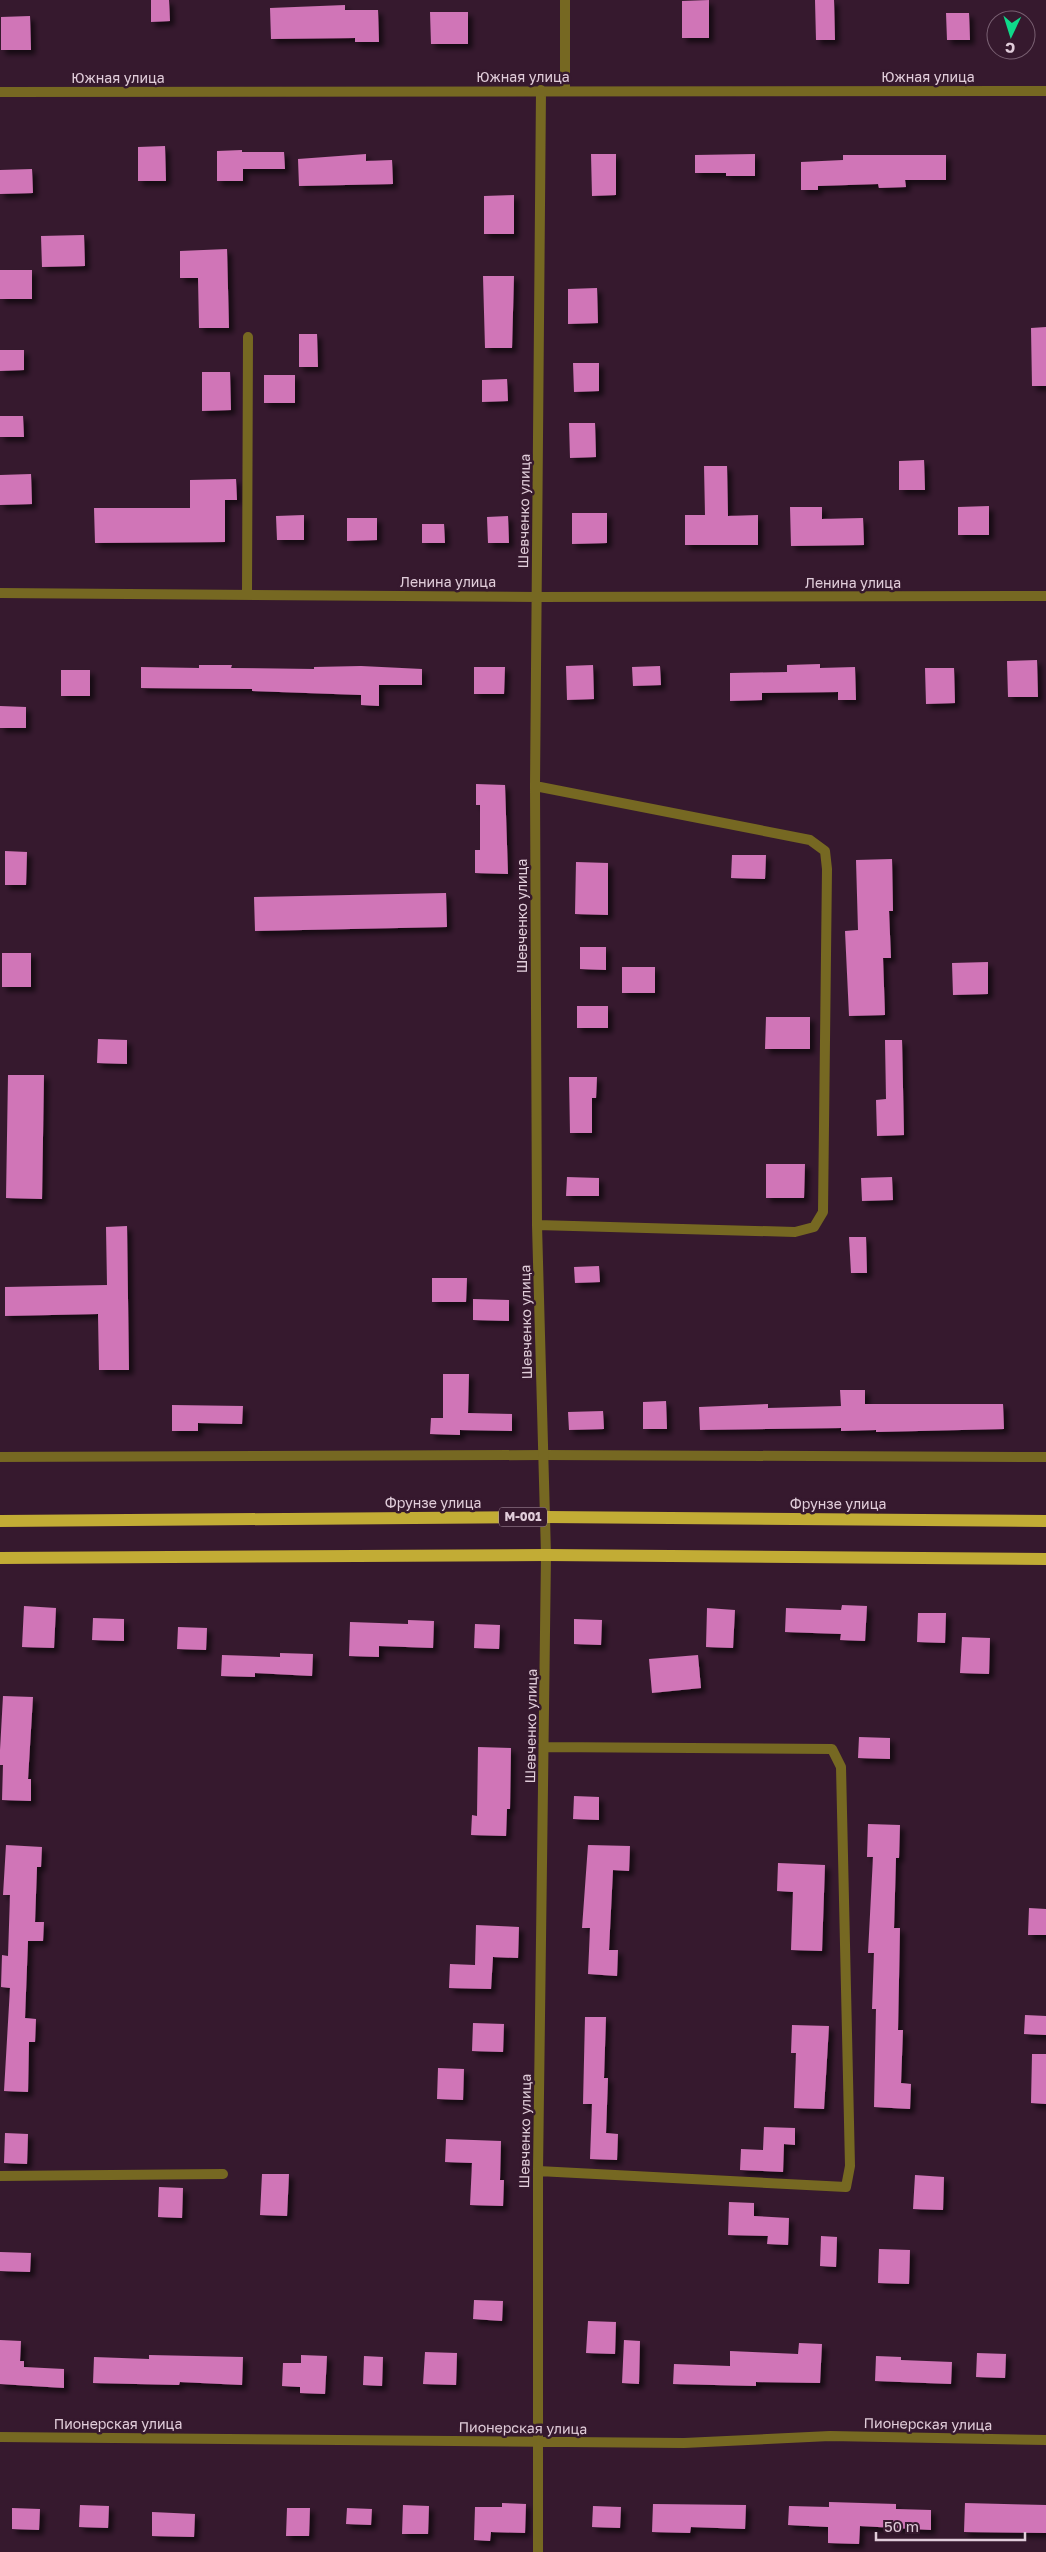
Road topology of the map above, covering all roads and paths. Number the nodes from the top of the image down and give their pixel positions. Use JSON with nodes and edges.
{"nodes":[{"id":1,"x":565,"y":0,"type":"edge"},
{"id":2,"x":541,"y":90,"type":"junction"},
{"id":3,"x":565,"y":90,"type":"junction"},
{"id":4,"x":1046,"y":91,"type":"edge"},
{"id":5,"x":0,"y":92,"type":"edge"},
{"id":6,"x":248,"y":337,"type":"dead end"},
{"id":7,"x":0,"y":593,"type":"edge"},
{"id":8,"x":247,"y":595,"type":"junction"},
{"id":9,"x":1046,"y":596,"type":"edge"},
{"id":10,"x":536,"y":597,"type":"junction"},
{"id":11,"x":534,"y":786,"type":"junction"},
{"id":12,"x":537,"y":1225,"type":"junction"},
{"id":13,"x":543,"y":1455,"type":"junction"},
{"id":14,"x":1046,"y":1457,"type":"edge"},
{"id":15,"x":0,"y":1458,"type":"edge"},
{"id":16,"x":546,"y":1517,"type":"junction"},
{"id":17,"x":0,"y":1521,"type":"edge"},
{"id":18,"x":1046,"y":1521,"type":"edge"},
{"id":19,"x":546,"y":1555,"type":"junction"},
{"id":20,"x":0,"y":1558,"type":"edge"},
{"id":21,"x":1046,"y":1559,"type":"edge"},
{"id":22,"x":545,"y":1747,"type":"junction"},
{"id":23,"x":538,"y":2171,"type":"junction"},
{"id":24,"x":223,"y":2174,"type":"dead end"},
{"id":25,"x":0,"y":2176,"type":"edge"},
{"id":26,"x":0,"y":2437,"type":"edge"},
{"id":27,"x":1046,"y":2440,"type":"edge"},
{"id":28,"x":537,"y":2442,"type":"junction"},
{"id":29,"x":538,"y":2552,"type":"edge"}],
"edges":[{"from":1,"to":3,"type":"street"},
{"from":2,"to":3,"type":"street","name":"Южная улица"},
{"from":2,"to":5,"type":"street","name":"Южная улица"},
{"from":2,"to":10,"type":"street","name":"Шевченко улица"},
{"from":3,"to":4,"type":"street","name":"Южная улица"},
{"from":6,"to":8,"type":"street"},
{"from":7,"to":8,"type":"street","name":"Ленина улица"},
{"from":8,"to":10,"type":"street","name":"Ленина улица"},
{"from":9,"to":10,"type":"street","name":"Ленина улица"},
{"from":10,"to":11,"type":"street","name":"Шевченко улица"},
{"from":11,"to":12,"type":"street","name":"Шевченко улица"},
{"from":11,"to":12,"type":"street"},
{"from":12,"to":13,"type":"street","name":"Шевченко улица"},
{"from":13,"to":14,"type":"street"},
{"from":13,"to":15,"type":"street"},
{"from":13,"to":16,"type":"street","name":"Шевченко улица"},
{"from":16,"to":17,"type":"main road","name":"Фрунзе улица","number":"M-001"},
{"from":16,"to":18,"type":"main road","name":"Фрунзе улица","number":"M-001"},
{"from":16,"to":19,"type":"street","name":"Шевченко улица"},
{"from":19,"to":20,"type":"main road"},
{"from":19,"to":21,"type":"main road"},
{"from":19,"to":22,"type":"street","name":"Шевченко улица"},
{"from":22,"to":23,"type":"street","name":"Шевченко улица"},
{"from":22,"to":23,"type":"street"},
{"from":23,"to":28,"type":"street","name":"Шевченко улица"},
{"from":24,"to":25,"type":"street"},
{"from":26,"to":28,"type":"street","name":"Пионерская улица"},
{"from":27,"to":28,"type":"street","name":"Пионерская улица"},
{"from":28,"to":29,"type":"street","name":"Шевченко улица"}]}
